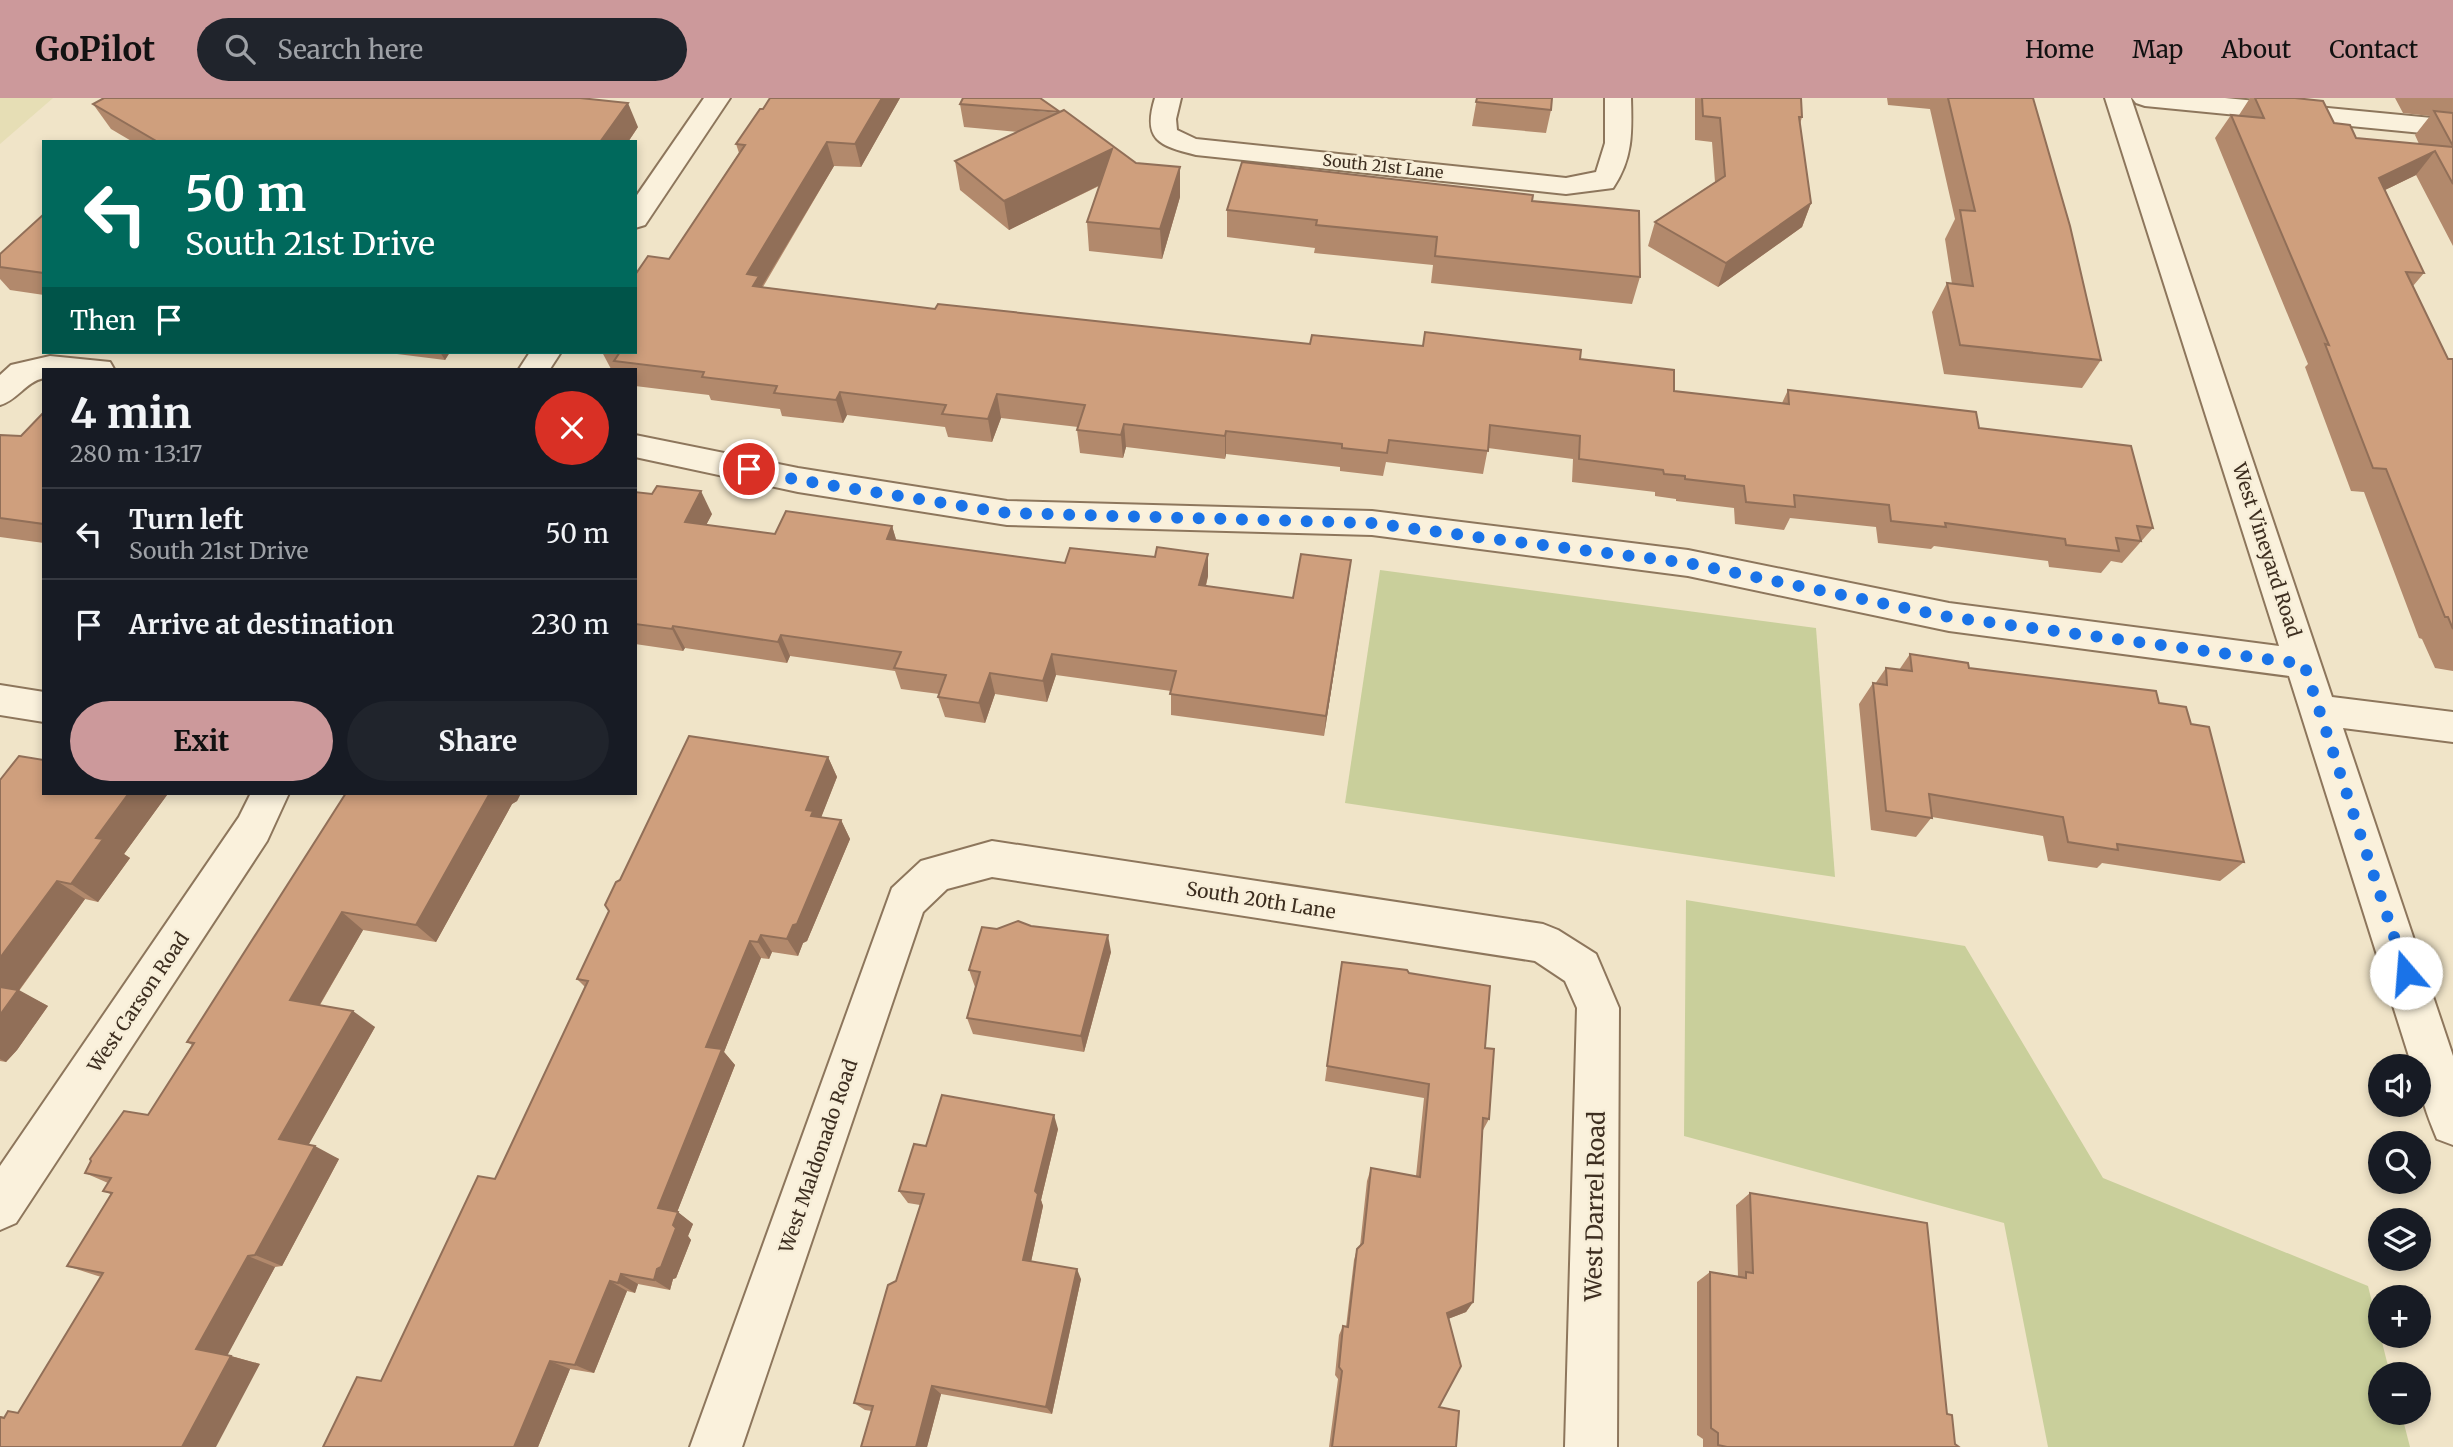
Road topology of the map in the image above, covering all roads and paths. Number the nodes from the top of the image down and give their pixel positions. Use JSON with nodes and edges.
{"nodes":[{"id":1,"x":717,"y":98,"type":"edge"},
{"id":2,"x":1168,"y":98,"type":"edge"},
{"id":3,"x":1618,"y":98,"type":"edge"},
{"id":4,"x":2118,"y":98,"type":"edge"},
{"id":5,"x":2145,"y":98,"type":"edge"},
{"id":6,"x":2453,"y":128,"type":"edge"},
{"id":7,"x":637,"y":216,"type":"edge"},
{"id":8,"x":83,"y":368,"type":"edge"},
{"id":9,"x":0,"y":394,"type":"edge"},
{"id":10,"x":637,"y":446,"type":"edge"},
{"id":11,"x":2304,"y":664,"type":"junction"},
{"id":12,"x":0,"y":700,"type":"edge"},
{"id":13,"x":42,"y":707,"type":"edge"},
{"id":14,"x":2318,"y":710,"type":"junction"},
{"id":15,"x":2453,"y":727,"type":"edge"},
{"id":16,"x":269,"y":795,"type":"edge"},
{"id":17,"x":935,"y":874,"type":"joint"},
{"id":18,"x":1581,"y":968,"type":"joint"},
{"id":19,"x":2453,"y":1123,"type":"edge"},
{"id":20,"x":0,"y":1207,"type":"edge"},
{"id":21,"x":716,"y":1447,"type":"edge"},
{"id":22,"x":1591,"y":1447,"type":"edge"}],
"edges":[{"from":1,"to":7,"type":"street"},
{"from":2,"to":3,"type":"street","name":"South 21st Lane"},
{"from":4,"to":11,"type":"street","name":"West Vineyard Road"},
{"from":5,"to":6,"type":"street"},
{"from":8,"to":9,"type":"street"},
{"from":10,"to":11,"type":"street"},
{"from":11,"to":14,"type":"street","name":"West Vineyard Road"},
{"from":12,"to":13,"type":"street"},
{"from":14,"to":15,"type":"street"},
{"from":14,"to":19,"type":"street","name":"West Vineyard Road"},
{"from":16,"to":20,"type":"street","name":"West Carson Road"},
{"from":17,"to":18,"type":"street","name":"South 20th Lane"},
{"from":17,"to":21,"type":"street","name":"West Maldonado Road"},
{"from":18,"to":22,"type":"street","name":"West Darrel Road"}]}
